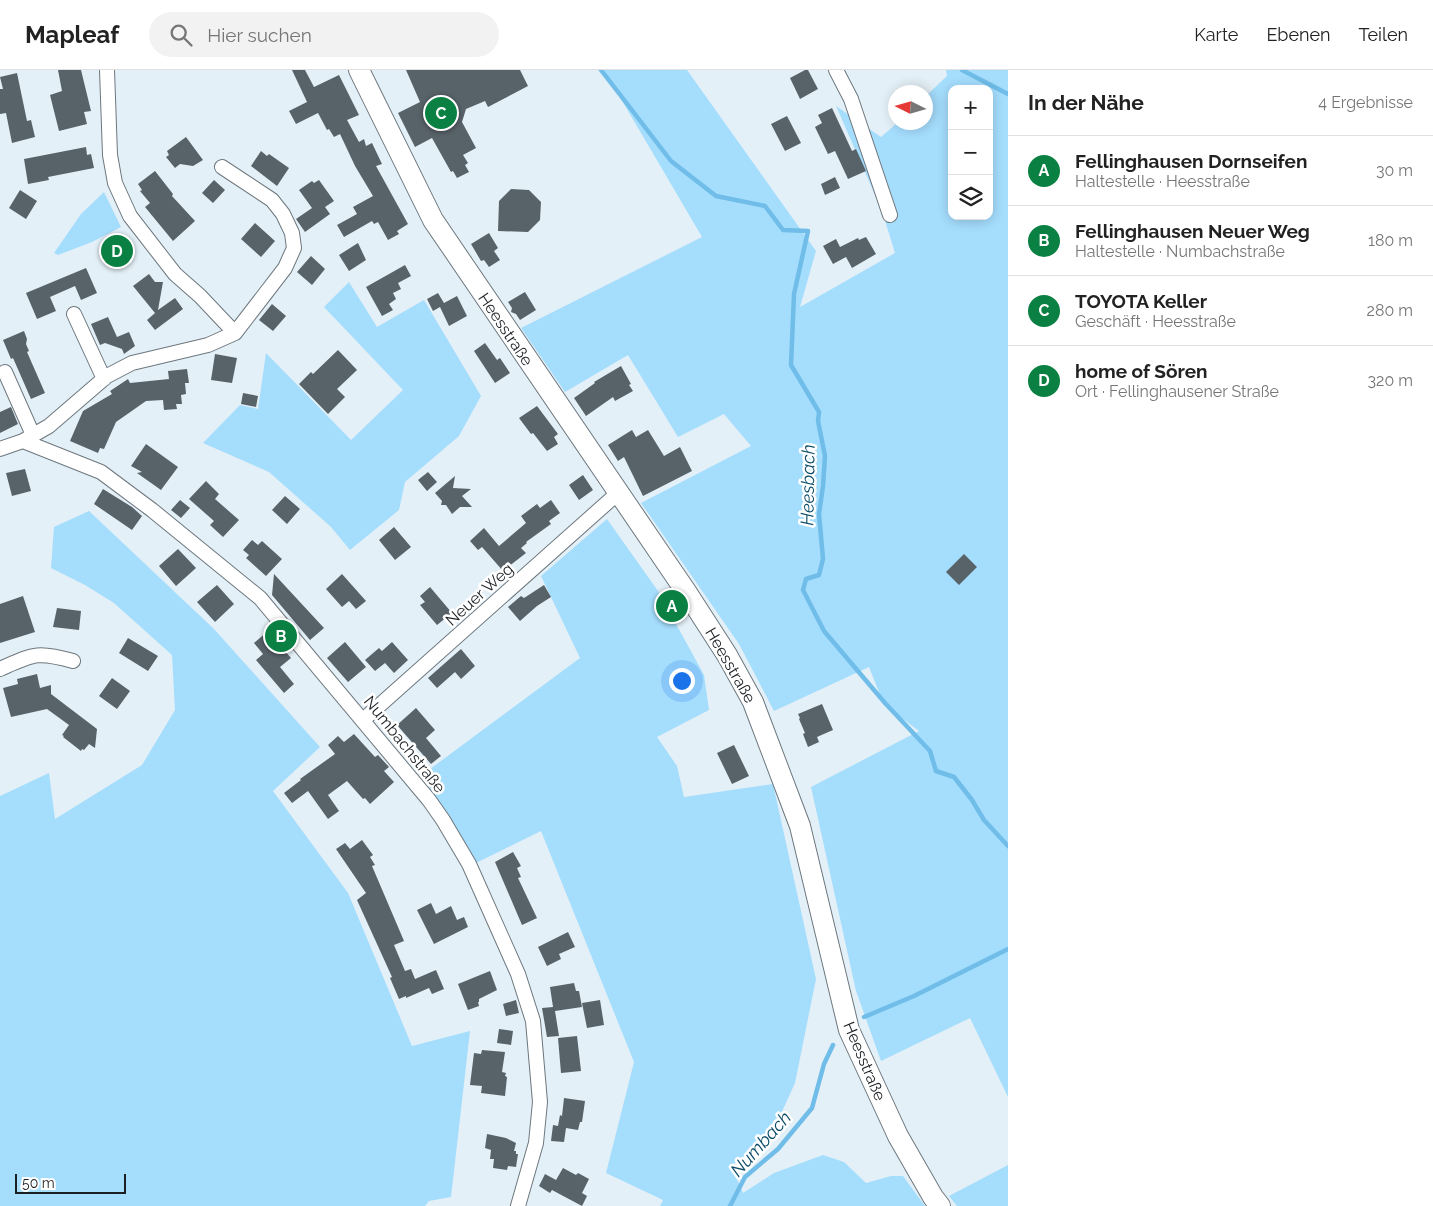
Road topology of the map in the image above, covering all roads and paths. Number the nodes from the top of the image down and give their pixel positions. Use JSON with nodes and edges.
{"nodes":[{"id":1,"x":107,"y":70,"type":"edge"},
{"id":2,"x":359,"y":70,"type":"edge"},
{"id":3,"x":836,"y":70,"type":"edge"},
{"id":4,"x":222,"y":167,"type":"dead end"},
{"id":5,"x":890,"y":215,"type":"dead end"},
{"id":6,"x":74,"y":314,"type":"dead end"},
{"id":7,"x":235,"y":333,"type":"junction"},
{"id":8,"x":4,"y":372,"type":"dead end"},
{"id":9,"x":104,"y":379,"type":"junction"},
{"id":10,"x":28,"y":438,"type":"junction"},
{"id":11,"x":0,"y":449,"type":"edge"},
{"id":12,"x":618,"y":493,"type":"junction"},
{"id":13,"x":73,"y":661,"type":"dead end"},
{"id":14,"x":0,"y":669,"type":"edge"},
{"id":15,"x":363,"y":720,"type":"junction"},
{"id":16,"x":518,"y":1206,"type":"edge"},
{"id":17,"x":940,"y":1206,"type":"edge"}],
"edges":[{"from":1,"to":7,"type":"street"},
{"from":2,"to":12,"type":"main road","name":"Heesstraße"},
{"from":3,"to":5,"type":"street"},
{"from":4,"to":7,"type":"street"},
{"from":6,"to":9,"type":"street"},
{"from":7,"to":9,"type":"street"},
{"from":8,"to":10,"type":"street"},
{"from":9,"to":10,"type":"street"},
{"from":10,"to":11,"type":"street"},
{"from":10,"to":15,"type":"street","name":"Numbachstraße"},
{"from":12,"to":15,"type":"street","name":"Neuer Weg"},
{"from":12,"to":17,"type":"main road","name":"Heesstraße"},
{"from":13,"to":14,"type":"street"},
{"from":15,"to":16,"type":"street","name":"Numbachstraße"}]}
